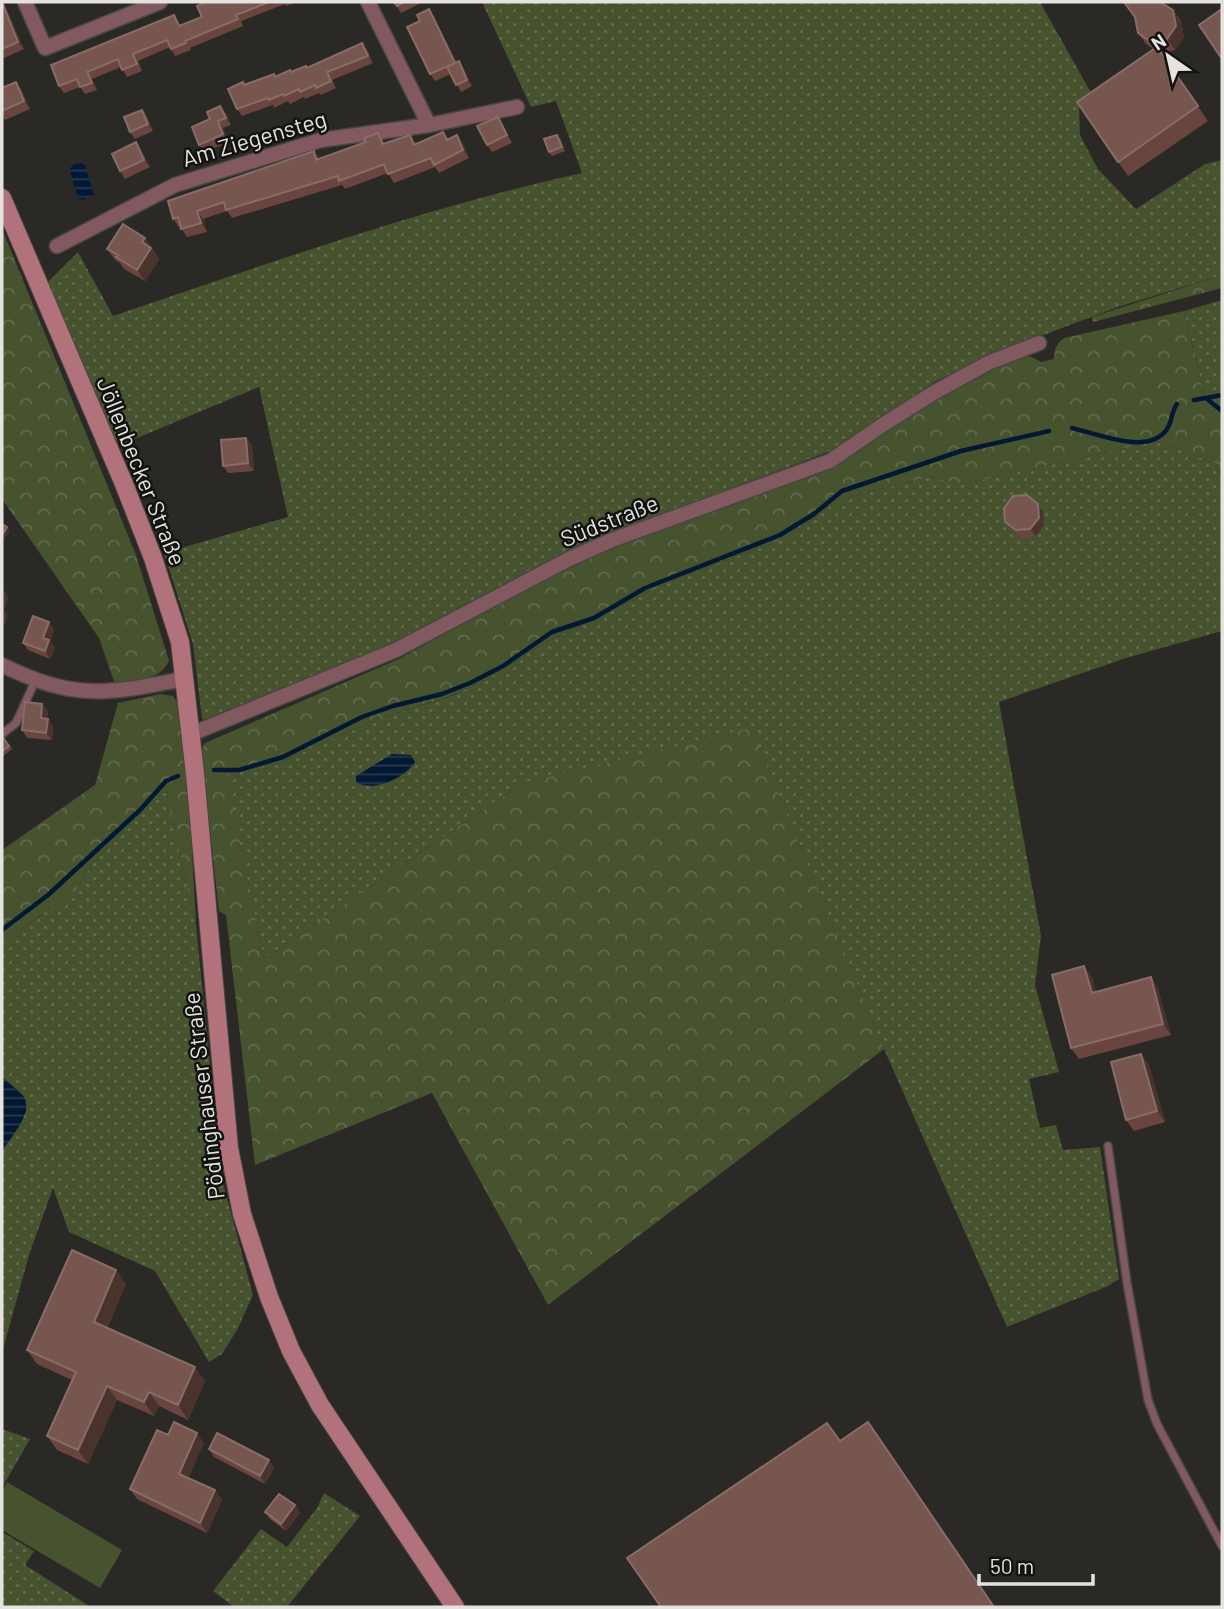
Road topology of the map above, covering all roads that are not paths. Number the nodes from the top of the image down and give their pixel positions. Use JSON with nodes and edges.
{"nodes":[{"id":1,"x":25,"y":2,"type":"edge"},
{"id":2,"x":160,"y":2,"type":"edge"},
{"id":3,"x":368,"y":2,"type":"edge"},
{"id":4,"x":517,"y":107,"type":"dead end"},
{"id":5,"x":429,"y":125,"type":"junction"},
{"id":6,"x":2,"y":198,"type":"edge"},
{"id":7,"x":57,"y":246,"type":"dead end"},
{"id":8,"x":1039,"y":343,"type":"dead end"},
{"id":9,"x":2,"y":665,"type":"edge"},
{"id":10,"x":184,"y":679,"type":"junction"},
{"id":11,"x":35,"y":681,"type":"junction"},
{"id":12,"x":2,"y":734,"type":"edge"},
{"id":13,"x":191,"y":734,"type":"junction"},
{"id":14,"x":195,"y":774,"type":"joint"},
{"id":15,"x":1108,"y":1146,"type":"dead end"},
{"id":16,"x":1222,"y":1546,"type":"edge"},
{"id":17,"x":455,"y":1607,"type":"edge"}],
"edges":[{"from":1,"to":2,"type":"street"},
{"from":3,"to":5,"type":"street"},
{"from":4,"to":5,"type":"street","name":"Am Ziegensteg"},
{"from":5,"to":7,"type":"street","name":"Am Ziegensteg"},
{"from":6,"to":10,"type":"main road","name":"Jöllenbecker Straße"},
{"from":8,"to":13,"type":"street","name":"Südstraße"},
{"from":9,"to":11,"type":"street"},
{"from":10,"to":11,"type":"street"},
{"from":10,"to":13,"type":"main road","name":"Jöllenbecker Straße"},
{"from":11,"to":12,"type":"lane"},
{"from":13,"to":14,"type":"main road","name":"Jöllenbecker Straße"},
{"from":14,"to":17,"type":"main road","name":"Pödinghauser Straße"},
{"from":15,"to":16,"type":"lane"}]}
